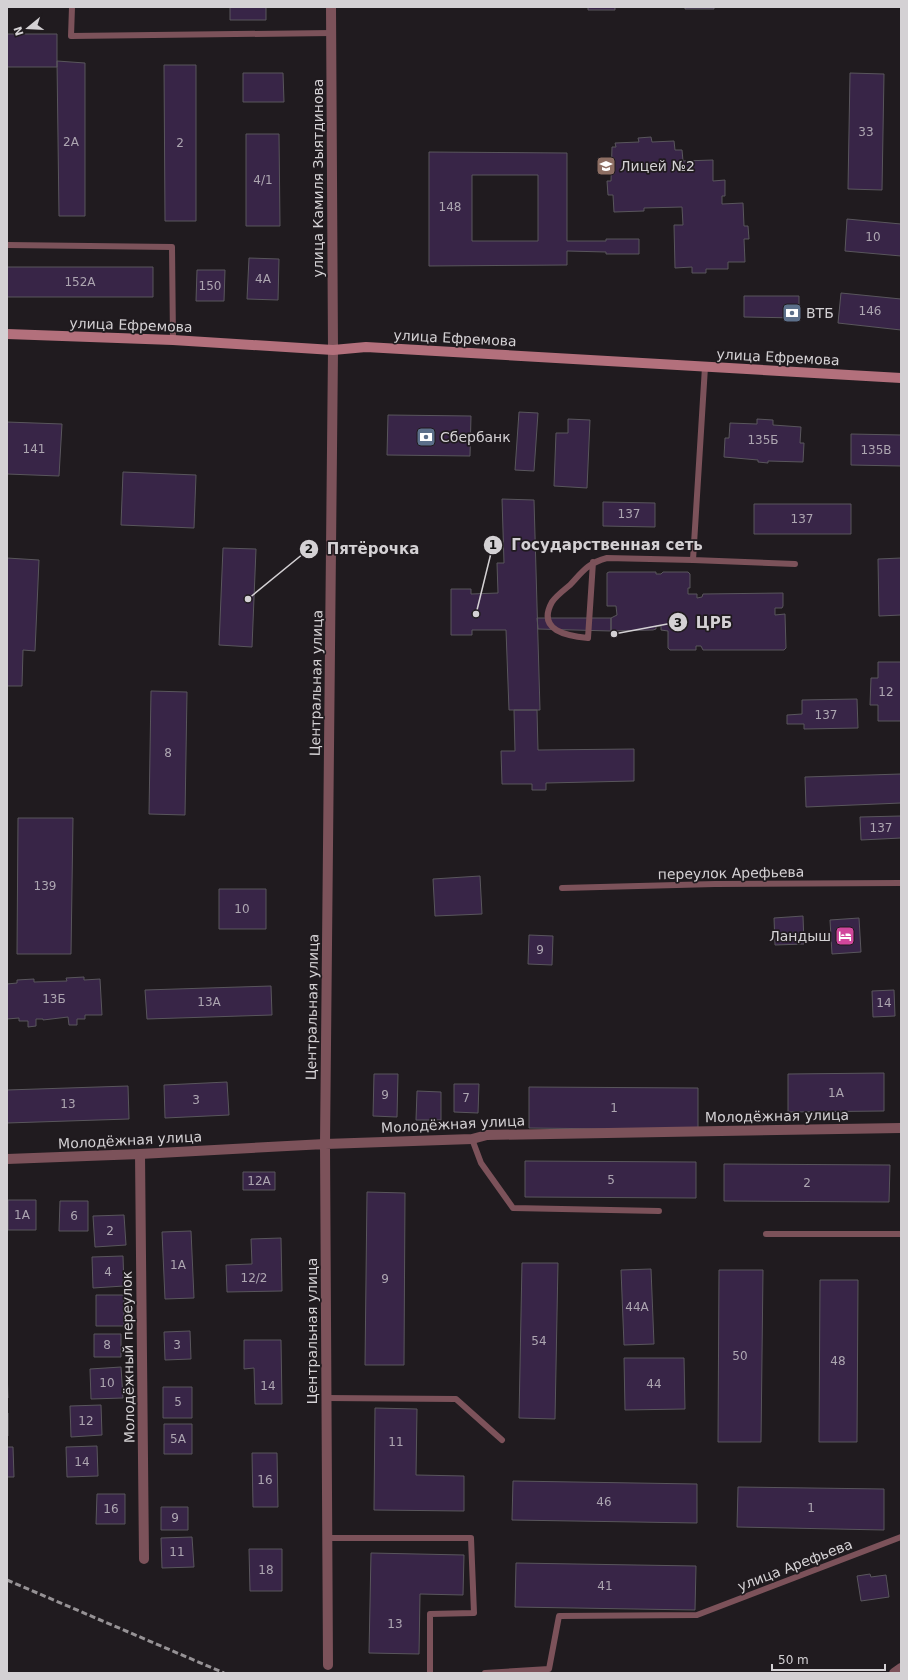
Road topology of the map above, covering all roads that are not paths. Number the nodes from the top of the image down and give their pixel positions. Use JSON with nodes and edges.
{"nodes":[{"id":1,"x":72,"y":7,"type":"edge"},
{"id":2,"x":331,"y":7,"type":"edge"},
{"id":3,"x":332,"y":33,"type":"junction"},
{"id":4,"x":7,"y":245,"type":"edge"},
{"id":5,"x":7,"y":334,"type":"edge"},
{"id":6,"x":173,"y":340,"type":"junction"},
{"id":7,"x":333,"y":350,"type":"junction"},
{"id":8,"x":705,"y":367,"type":"junction"},
{"id":9,"x":901,"y":378,"type":"edge"},
{"id":10,"x":693,"y":560,"type":"junction"},
{"id":11,"x":593,"y":562,"type":"junction"},
{"id":12,"x":796,"y":564,"type":"dead end"},
{"id":13,"x":901,"y":882,"type":"edge"},
{"id":14,"x":562,"y":888,"type":"dead end"},
{"id":15,"x":901,"y":1128,"type":"edge"},
{"id":16,"x":472,"y":1139,"type":"junction"},
{"id":17,"x":325,"y":1144,"type":"junction"},
{"id":18,"x":140,"y":1154,"type":"junction"},
{"id":19,"x":7,"y":1159,"type":"edge"},
{"id":20,"x":659,"y":1211,"type":"dead end"},
{"id":21,"x":766,"y":1234,"type":"dead end"},
{"id":22,"x":901,"y":1234,"type":"edge"},
{"id":23,"x":326,"y":1398,"type":"junction"},
{"id":24,"x":502,"y":1440,"type":"dead end"},
{"id":25,"x":901,"y":1537,"type":"edge"},
{"id":26,"x":327,"y":1538,"type":"junction"},
{"id":27,"x":144,"y":1559,"type":"dead end"},
{"id":28,"x":328,"y":1664,"type":"dead end"},
{"id":29,"x":901,"y":1668,"type":"edge"},
{"id":30,"x":430,"y":1673,"type":"edge"},
{"id":31,"x":485,"y":1673,"type":"edge"},
{"id":32,"x":894,"y":1673,"type":"edge"}],
"edges":[{"from":1,"to":3,"type":"lane"},
{"from":2,"to":3,"type":"street","name":"улица Камиля Зыятдинова"},
{"from":3,"to":7,"type":"street","name":"улица Камиля Зыятдинова"},
{"from":4,"to":6,"type":"lane"},
{"from":5,"to":6,"type":"street","name":"улица Ефремова"},
{"from":6,"to":7,"type":"street","name":"улица Ефремова"},
{"from":7,"to":8,"type":"street","name":"улица Ефремова"},
{"from":7,"to":17,"type":"street","name":"Центральная улица"},
{"from":8,"to":9,"type":"street","name":"улица Ефремова"},
{"from":8,"to":10,"type":"lane"},
{"from":10,"to":11,"type":"lane"},
{"from":10,"to":12,"type":"lane"},
{"from":11,"to":11,"type":"lane"},
{"from":13,"to":14,"type":"lane","name":"переулок Арефьева"},
{"from":15,"to":16,"type":"street","name":"Молодёжная улица"},
{"from":16,"to":17,"type":"street","name":"Молодёжная улица"},
{"from":16,"to":20,"type":"lane"},
{"from":17,"to":18,"type":"street","name":"Молодёжная улица"},
{"from":17,"to":23,"type":"street","name":"Центральная улица"},
{"from":18,"to":19,"type":"street","name":"Молодёжная улица"},
{"from":18,"to":27,"type":"street","name":"Молодёжный переулок"},
{"from":21,"to":22,"type":"lane"},
{"from":23,"to":24,"type":"lane"},
{"from":23,"to":26,"type":"street","name":"Центральная улица"},
{"from":25,"to":31,"type":"lane","name":"улица Арефьева"},
{"from":26,"to":28,"type":"street","name":"Центральная улица"},
{"from":26,"to":30,"type":"lane"},
{"from":29,"to":32,"type":"street"}]}
